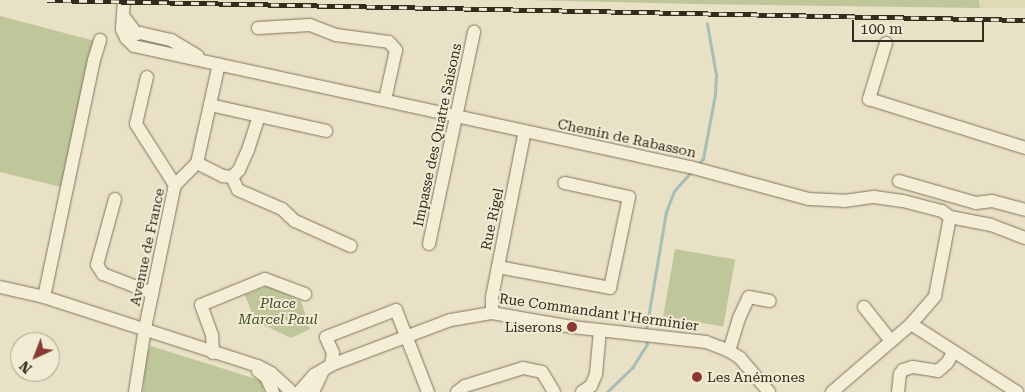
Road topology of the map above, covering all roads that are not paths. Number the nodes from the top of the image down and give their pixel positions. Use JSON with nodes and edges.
{"nodes":[{"id":1,"x":124,"y":0,"type":"edge"},
{"id":2,"x":258,"y":28,"type":"dead end"},
{"id":3,"x":474,"y":32,"type":"dead end"},
{"id":4,"x":100,"y":40,"type":"dead end"},
{"id":5,"x":886,"y":43,"type":"dead end"},
{"id":6,"x":219,"y":64,"type":"junction"},
{"id":7,"x":147,"y":77,"type":"dead end"},
{"id":8,"x":385,"y":100,"type":"junction"},
{"id":9,"x":210,"y":105,"type":"junction"},
{"id":10,"x":455,"y":116,"type":"junction"},
{"id":11,"x":259,"y":117,"type":"junction"},
{"id":12,"x":326,"y":131,"type":"dead end"},
{"id":13,"x":525,"y":131,"type":"junction"},
{"id":14,"x":1025,"y":148,"type":"edge"},
{"id":15,"x":197,"y":163,"type":"junction"},
{"id":16,"x":232,"y":177,"type":"junction"},
{"id":17,"x":899,"y":181,"type":"dead end"},
{"id":18,"x":565,"y":183,"type":"dead end"},
{"id":19,"x":175,"y":185,"type":"junction"},
{"id":20,"x":116,"y":199,"type":"dead end"},
{"id":21,"x":1025,"y":210,"type":"edge"},
{"id":22,"x":950,"y":217,"type":"junction"},
{"id":23,"x":1025,"y":238,"type":"edge"},
{"id":24,"x":429,"y":244,"type":"dead end"},
{"id":25,"x":351,"y":246,"type":"dead end"},
{"id":26,"x":498,"y":267,"type":"junction"},
{"id":27,"x":0,"y":287,"type":"edge"},
{"id":28,"x":152,"y":293,"type":"junction"},
{"id":29,"x":305,"y":294,"type":"dead end"},
{"id":30,"x":44,"y":296,"type":"junction"},
{"id":31,"x":770,"y":301,"type":"dead end"},
{"id":32,"x":864,"y":307,"type":"dead end"},
{"id":33,"x":492,"y":313,"type":"junction"},
{"id":34,"x":911,"y":324,"type":"junction"},
{"id":35,"x":145,"y":328,"type":"junction"},
{"id":36,"x":600,"y":330,"type":"junction"},
{"id":37,"x":407,"y":338,"type":"junction"},
{"id":38,"x":891,"y":341,"type":"junction"},
{"id":39,"x":729,"y":351,"type":"junction"},
{"id":40,"x":214,"y":353,"type":"junction"},
{"id":41,"x":953,"y":353,"type":"junction"},
{"id":42,"x":250,"y":365,"type":"junction"},
{"id":43,"x":328,"y":367,"type":"junction"},
{"id":44,"x":298,"y":391,"type":"edge"},
{"id":45,"x":135,"y":392,"type":"edge"},
{"id":46,"x":273,"y":392,"type":"edge"},
{"id":47,"x":427,"y":392,"type":"edge"},
{"id":48,"x":457,"y":392,"type":"edge"},
{"id":49,"x":554,"y":392,"type":"edge"},
{"id":50,"x":582,"y":392,"type":"edge"},
{"id":51,"x":769,"y":392,"type":"edge"},
{"id":52,"x":832,"y":392,"type":"edge"},
{"id":53,"x":898,"y":392,"type":"edge"},
{"id":54,"x":1017,"y":392,"type":"edge"}],
"edges":[{"from":1,"to":6,"type":"street","name":"Chemin de Rabasson"},
{"from":2,"to":8,"type":"street"},
{"from":3,"to":10,"type":"street","name":"Impasse des Quatre Saisons"},
{"from":4,"to":30,"type":"street"},
{"from":5,"to":14,"type":"street"},
{"from":6,"to":8,"type":"street","name":"Chemin de Rabasson"},
{"from":6,"to":9,"type":"street"},
{"from":7,"to":19,"type":"street"},
{"from":8,"to":10,"type":"street","name":"Chemin de Rabasson"},
{"from":9,"to":11,"type":"street"},
{"from":9,"to":15,"type":"street"},
{"from":10,"to":13,"type":"street","name":"Chemin de Rabasson"},
{"from":10,"to":24,"type":"street","name":"Impasse des Quatre Saisons"},
{"from":11,"to":12,"type":"street"},
{"from":11,"to":16,"type":"street"},
{"from":13,"to":22,"type":"street","name":"Chemin de Rabasson"},
{"from":13,"to":26,"type":"street","name":"Rue Rigel"},
{"from":15,"to":16,"type":"street"},
{"from":15,"to":19,"type":"street","name":"Avenue de France"},
{"from":16,"to":25,"type":"street"},
{"from":17,"to":21,"type":"street"},
{"from":18,"to":26,"type":"street"},
{"from":19,"to":28,"type":"street","name":"Avenue de France"},
{"from":20,"to":28,"type":"street"},
{"from":22,"to":23,"type":"street","name":"Chemin de Rabasson"},
{"from":22,"to":34,"type":"street"},
{"from":26,"to":33,"type":"street","name":"Rue Rigel"},
{"from":27,"to":30,"type":"street"},
{"from":28,"to":35,"type":"street","name":"Avenue de France"},
{"from":29,"to":40,"type":"street"},
{"from":30,"to":35,"type":"street"},
{"from":31,"to":39,"type":"street"},
{"from":32,"to":38,"type":"street"},
{"from":33,"to":36,"type":"street","name":"Rue Commandant l'Herminier"},
{"from":33,"to":37,"type":"street","name":"Rue Commandant l'Herminier"},
{"from":34,"to":38,"type":"street"},
{"from":34,"to":41,"type":"street"},
{"from":35,"to":40,"type":"street"},
{"from":35,"to":45,"type":"street","name":"Avenue de France"},
{"from":36,"to":39,"type":"street","name":"Rue Commandant l'Herminier"},
{"from":36,"to":50,"type":"street"},
{"from":37,"to":43,"type":"street","name":"Rue Commandant l'Herminier"},
{"from":37,"to":43,"type":"street"},
{"from":37,"to":47,"type":"street"},
{"from":38,"to":52,"type":"street"},
{"from":39,"to":51,"type":"street","name":"Rue Commandant l'Herminier"},
{"from":40,"to":42,"type":"street"},
{"from":41,"to":53,"type":"street"},
{"from":41,"to":54,"type":"street"},
{"from":42,"to":44,"type":"street"},
{"from":42,"to":46,"type":"street"},
{"from":43,"to":44,"type":"street"},
{"from":48,"to":49,"type":"street"}]}
